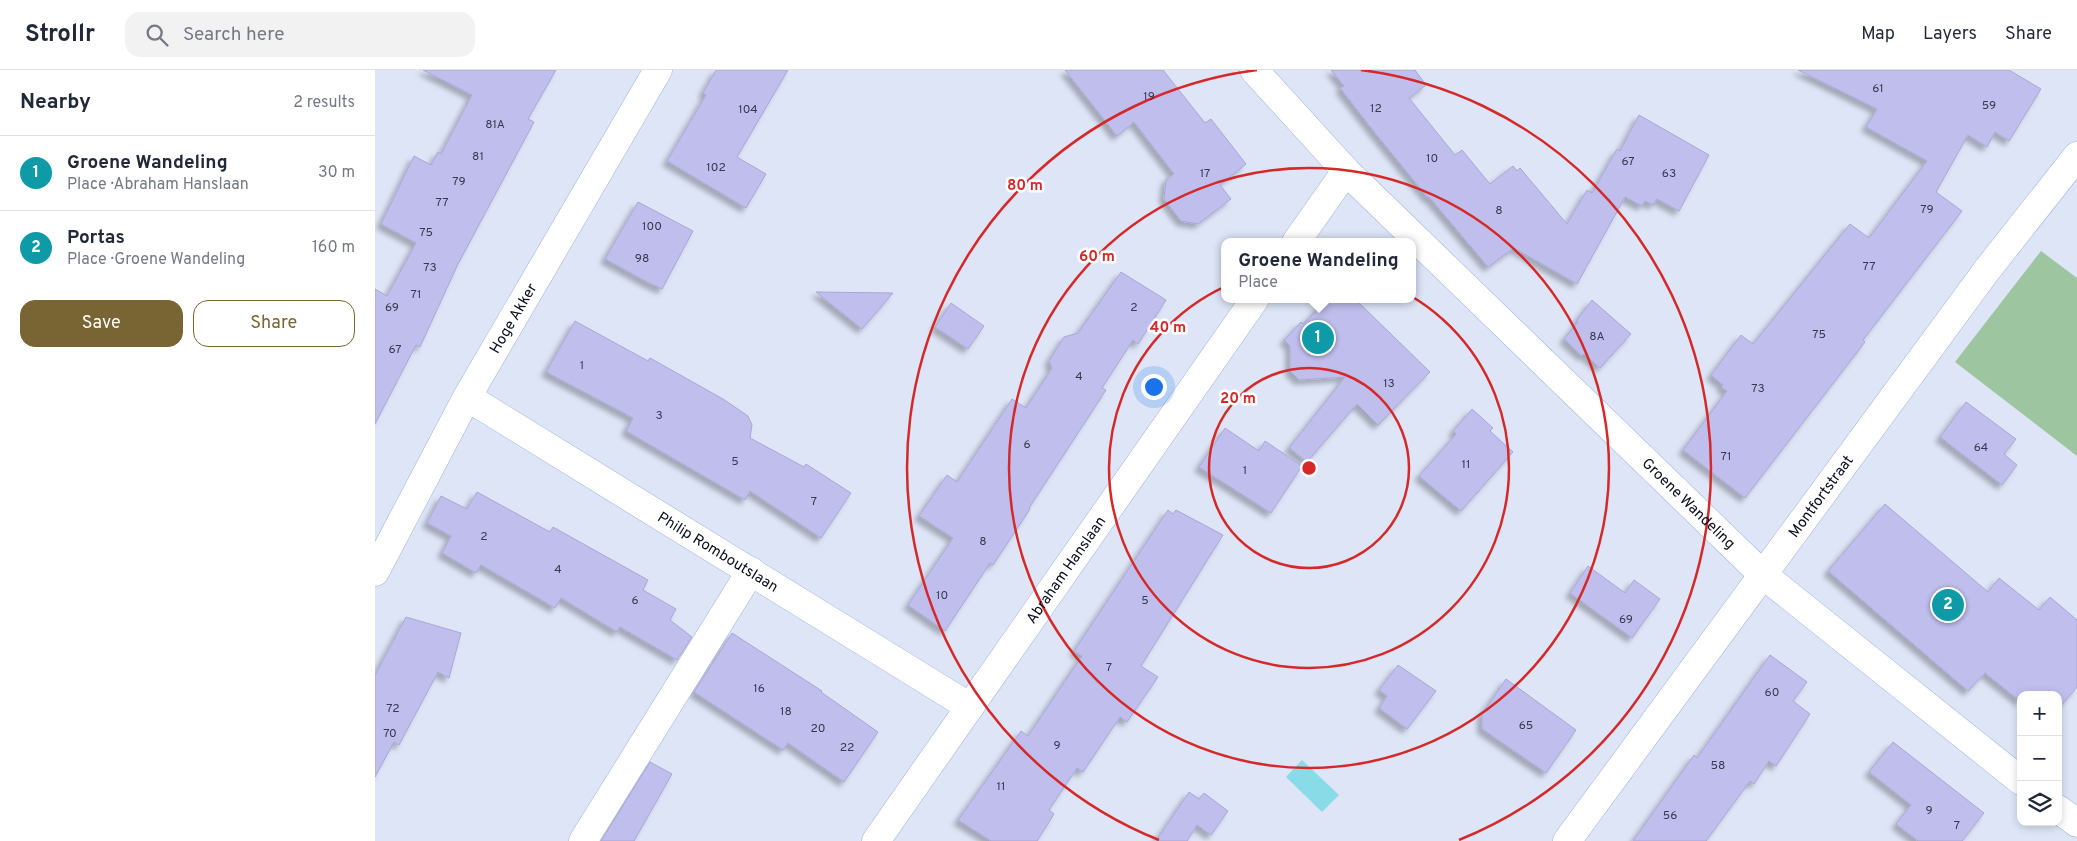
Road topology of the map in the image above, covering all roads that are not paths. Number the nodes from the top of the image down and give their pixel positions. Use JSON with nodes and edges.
{"nodes":[{"id":1,"x":658,"y":70,"type":"edge"},
{"id":2,"x":1254,"y":70,"type":"edge"},
{"id":3,"x":2077,"y":156,"type":"edge"},
{"id":4,"x":1346,"y":170,"type":"junction"},
{"id":5,"x":1299,"y":238,"type":"edge"},
{"id":6,"x":1252,"y":303,"type":"edge"},
{"id":7,"x":467,"y":397,"type":"junction"},
{"id":8,"x":751,"y":571,"type":"junction"},
{"id":9,"x":375,"y":572,"type":"edge"},
{"id":10,"x":1762,"y":574,"type":"junction"},
{"id":11,"x":970,"y":707,"type":"junction"},
{"id":12,"x":2017,"y":778,"type":"edge"},
{"id":13,"x":2062,"y":812,"type":"edge"},
{"id":14,"x":2077,"y":823,"type":"edge"},
{"id":15,"x":583,"y":841,"type":"edge"},
{"id":16,"x":876,"y":841,"type":"edge"},
{"id":17,"x":1567,"y":841,"type":"edge"}],
"edges":[{"from":1,"to":7,"type":"street","name":"Hoge Akker"},
{"from":2,"to":4,"type":"street","name":"Groene Wandeling"},
{"from":3,"to":10,"type":"street","name":"Montfortstraat"},
{"from":4,"to":5,"type":"street"},
{"from":4,"to":10,"type":"street","name":"Groene Wandeling"},
{"from":6,"to":11,"type":"street","name":"Abraham Hanslaan"},
{"from":7,"to":8,"type":"street","name":"Philip Romboutslaan"},
{"from":7,"to":9,"type":"street","name":"Hoge Akker"},
{"from":8,"to":11,"type":"street","name":"Philip Romboutslaan"},
{"from":8,"to":15,"type":"street"},
{"from":10,"to":12,"type":"street","name":"Groene Wandeling"},
{"from":10,"to":17,"type":"street","name":"Montfortstraat"},
{"from":11,"to":16,"type":"street","name":"Abraham Hanslaan"},
{"from":13,"to":14,"type":"street"}]}
